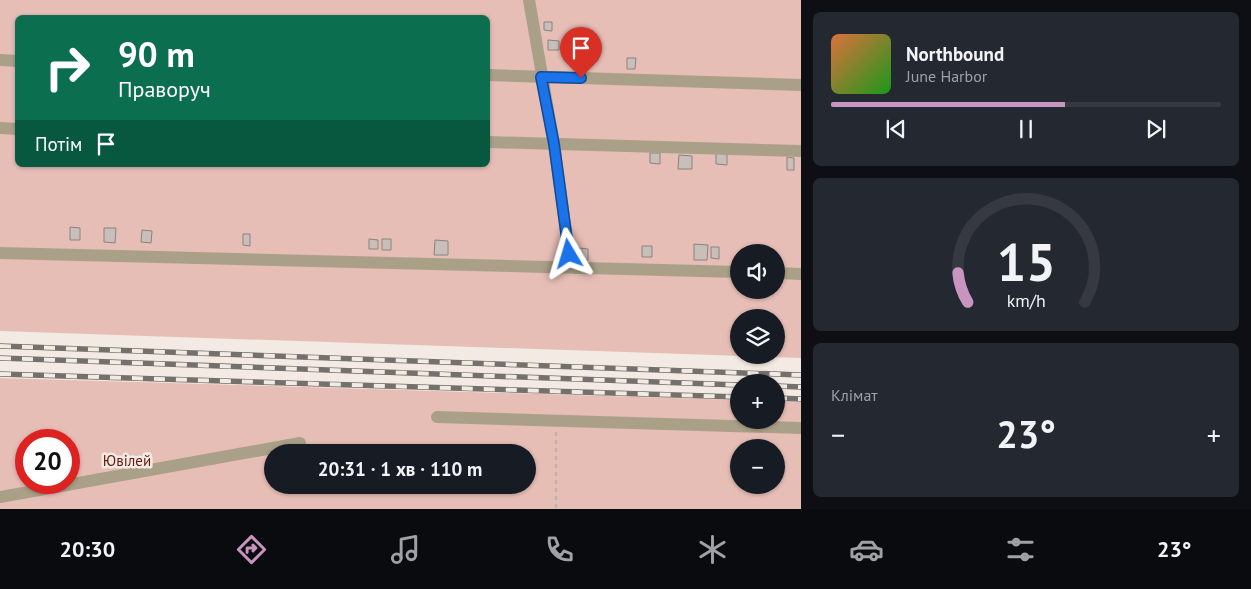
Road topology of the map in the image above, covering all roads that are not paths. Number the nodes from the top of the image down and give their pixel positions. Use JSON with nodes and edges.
{"nodes":[{"id":1,"x":529,"y":0,"type":"edge"},
{"id":2,"x":0,"y":60,"type":"edge"},
{"id":3,"x":15,"y":61,"type":"edge"},
{"id":4,"x":490,"y":76,"type":"edge"},
{"id":5,"x":541,"y":77,"type":"junction"},
{"id":6,"x":801,"y":85,"type":"edge"},
{"id":7,"x":0,"y":128,"type":"edge"},
{"id":8,"x":15,"y":129,"type":"edge"},
{"id":9,"x":490,"y":142,"type":"edge"},
{"id":10,"x":554,"y":144,"type":"junction"},
{"id":11,"x":801,"y":151,"type":"edge"},
{"id":12,"x":0,"y":253,"type":"edge"},
{"id":13,"x":574,"y":268,"type":"junction"},
{"id":14,"x":730,"y":272,"type":"edge"},
{"id":15,"x":785,"y":273,"type":"edge"},
{"id":16,"x":801,"y":274,"type":"edge"},
{"id":17,"x":437,"y":417,"type":"dead end"},
{"id":18,"x":801,"y":428,"type":"edge"},
{"id":19,"x":300,"y":443,"type":"dead end"},
{"id":20,"x":0,"y":497,"type":"edge"}],
"edges":[{"from":1,"to":5,"type":"lane"},
{"from":2,"to":3,"type":"lane"},
{"from":4,"to":5,"type":"lane"},
{"from":5,"to":6,"type":"lane"},
{"from":5,"to":10,"type":"lane"},
{"from":7,"to":8,"type":"lane"},
{"from":9,"to":10,"type":"lane"},
{"from":10,"to":11,"type":"lane"},
{"from":10,"to":13,"type":"lane"},
{"from":12,"to":13,"type":"lane"},
{"from":13,"to":14,"type":"lane"},
{"from":15,"to":16,"type":"lane"},
{"from":17,"to":18,"type":"lane"},
{"from":19,"to":20,"type":"lane"}]}
